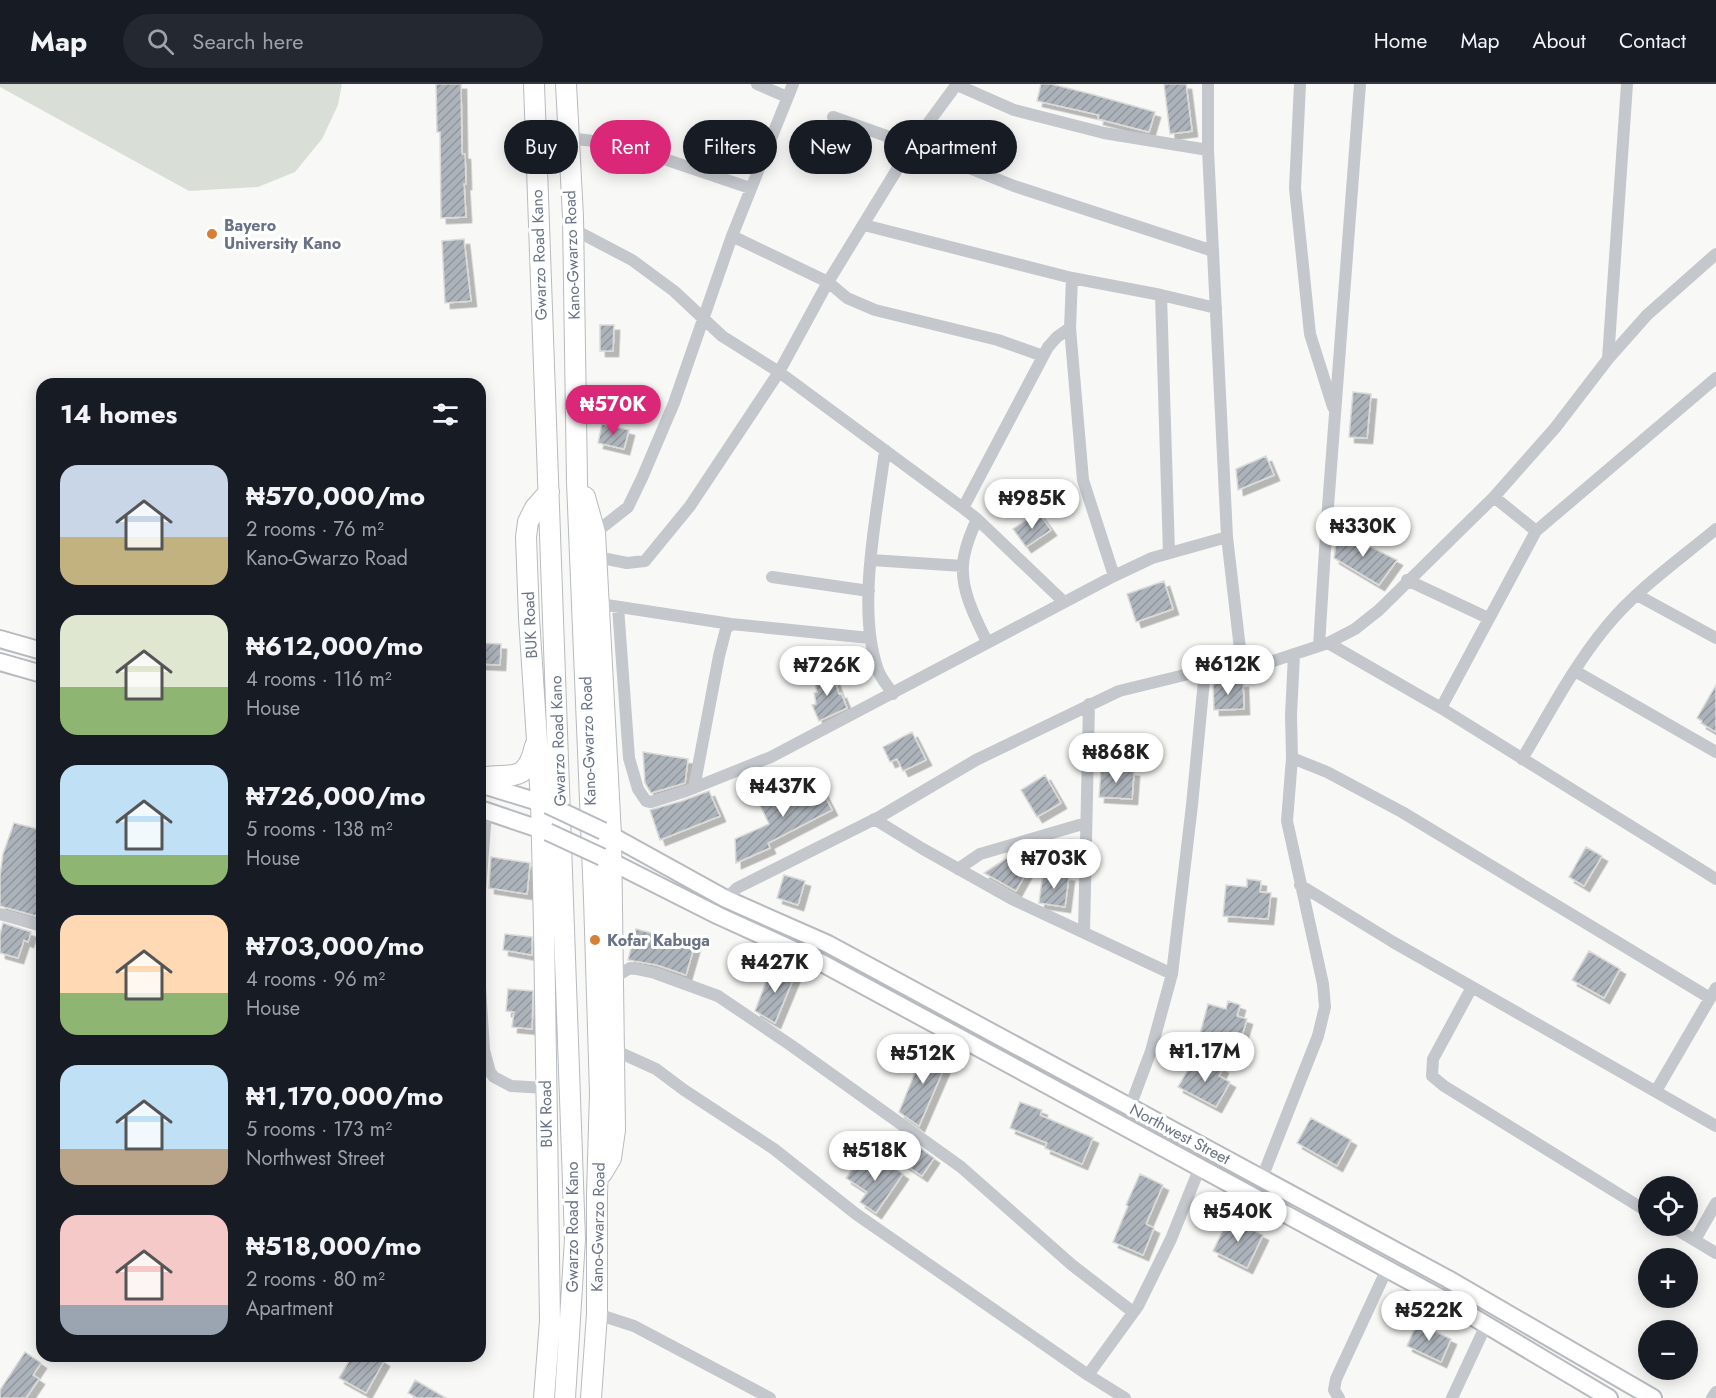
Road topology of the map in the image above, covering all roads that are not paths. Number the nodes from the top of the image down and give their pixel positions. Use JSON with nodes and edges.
{"nodes":[{"id":1,"x":534,"y":84,"type":"edge"},
{"id":2,"x":566,"y":84,"type":"edge"},
{"id":3,"x":757,"y":84,"type":"edge"},
{"id":4,"x":793,"y":84,"type":"edge"},
{"id":5,"x":1208,"y":84,"type":"edge"},
{"id":6,"x":1300,"y":84,"type":"edge"},
{"id":7,"x":1359,"y":84,"type":"edge"},
{"id":8,"x":1627,"y":84,"type":"edge"},
{"id":9,"x":957,"y":85,"type":"edge"},
{"id":10,"x":787,"y":97,"type":"junction"},
{"id":11,"x":833,"y":117,"type":"dead end"},
{"id":12,"x":567,"y":120,"type":"edge"},
{"id":13,"x":931,"y":120,"type":"edge"},
{"id":14,"x":884,"y":135,"type":"edge"},
{"id":15,"x":578,"y":139,"type":"edge"},
{"id":16,"x":1208,"y":150,"type":"junction"},
{"id":17,"x":569,"y":174,"type":"edge"},
{"id":18,"x":895,"y":174,"type":"edge"},
{"id":19,"x":984,"y":174,"type":"edge"},
{"id":20,"x":750,"y":188,"type":"junction"},
{"id":21,"x":864,"y":225,"type":"junction"},
{"id":22,"x":573,"y":229,"type":"junction"},
{"id":23,"x":732,"y":236,"type":"junction"},
{"id":24,"x":1213,"y":251,"type":"junction"},
{"id":25,"x":1716,"y":254,"type":"edge"},
{"id":26,"x":1072,"y":278,"type":"junction"},
{"id":27,"x":828,"y":282,"type":"junction"},
{"id":28,"x":1161,"y":295,"type":"junction"},
{"id":29,"x":1216,"y":308,"type":"junction"},
{"id":30,"x":702,"y":318,"type":"junction"},
{"id":31,"x":1070,"y":328,"type":"junction"},
{"id":32,"x":1043,"y":356,"type":"junction"},
{"id":33,"x":1608,"y":359,"type":"junction"},
{"id":34,"x":779,"y":372,"type":"junction"},
{"id":35,"x":1716,"y":378,"type":"edge"},
{"id":36,"x":1335,"y":414,"type":"junction"},
{"id":37,"x":885,"y":450,"type":"junction"},
{"id":38,"x":577,"y":482,"type":"junction"},
{"id":39,"x":549,"y":492,"type":"junction"},
{"id":40,"x":1494,"y":497,"type":"junction"},
{"id":41,"x":963,"y":508,"type":"junction"},
{"id":42,"x":977,"y":519,"type":"junction"},
{"id":43,"x":1716,"y":529,"type":"edge"},
{"id":44,"x":1536,"y":531,"type":"junction"},
{"id":45,"x":595,"y":533,"type":"junction"},
{"id":46,"x":1227,"y":537,"type":"junction"},
{"id":47,"x":1169,"y":553,"type":"junction"},
{"id":48,"x":597,"y":557,"type":"junction"},
{"id":49,"x":872,"y":560,"type":"junction"},
{"id":50,"x":963,"y":566,"type":"junction"},
{"id":51,"x":1114,"y":576,"type":"junction"},
{"id":52,"x":772,"y":577,"type":"dead end"},
{"id":53,"x":1407,"y":580,"type":"junction"},
{"id":54,"x":868,"y":591,"type":"junction"},
{"id":55,"x":1637,"y":595,"type":"junction"},
{"id":56,"x":1064,"y":602,"type":"junction"},
{"id":57,"x":609,"y":606,"type":"junction"},
{"id":58,"x":1488,"y":618,"type":"junction"},
{"id":59,"x":731,"y":624,"type":"junction"},
{"id":60,"x":870,"y":638,"type":"junction"},
{"id":61,"x":1716,"y":638,"type":"edge"},
{"id":62,"x":0,"y":639,"type":"edge"},
{"id":63,"x":987,"y":642,"type":"junction"},
{"id":64,"x":1324,"y":644,"type":"junction"},
{"id":65,"x":36,"y":649,"type":"edge"},
{"id":66,"x":1294,"y":655,"type":"junction"},
{"id":67,"x":0,"y":662,"type":"edge"},
{"id":68,"x":1242,"y":666,"type":"junction"},
{"id":69,"x":1205,"y":670,"type":"junction"},
{"id":70,"x":1575,"y":671,"type":"junction"},
{"id":71,"x":36,"y":672,"type":"edge"},
{"id":72,"x":893,"y":694,"type":"junction"},
{"id":73,"x":1089,"y":704,"type":"junction"},
{"id":74,"x":1442,"y":708,"type":"junction"},
{"id":75,"x":536,"y":740,"type":"junction"},
{"id":76,"x":1716,"y":752,"type":"edge"},
{"id":77,"x":1292,"y":758,"type":"junction"},
{"id":78,"x":1522,"y":759,"type":"junction"},
{"id":79,"x":486,"y":778,"type":"edge"},
{"id":80,"x":486,"y":786,"type":"edge"},
{"id":81,"x":694,"y":788,"type":"junction"},
{"id":82,"x":544,"y":803,"type":"junction"},
{"id":83,"x":486,"y":811,"type":"edge"},
{"id":84,"x":874,"y":819,"type":"junction"},
{"id":85,"x":1086,"y":824,"type":"junction"},
{"id":86,"x":544,"y":831,"type":"junction"},
{"id":87,"x":607,"y":833,"type":"junction"},
{"id":88,"x":606,"y":859,"type":"junction"},
{"id":89,"x":958,"y":869,"type":"junction"},
{"id":90,"x":1716,"y":879,"type":"edge"},
{"id":91,"x":1300,"y":885,"type":"junction"},
{"id":92,"x":726,"y":899,"type":"junction"},
{"id":93,"x":0,"y":914,"type":"edge"},
{"id":94,"x":36,"y":925,"type":"edge"},
{"id":95,"x":1084,"y":932,"type":"junction"},
{"id":96,"x":1172,"y":974,"type":"junction"},
{"id":97,"x":612,"y":979,"type":"junction"},
{"id":98,"x":1472,"y":987,"type":"junction"},
{"id":99,"x":1713,"y":993,"type":"edge"},
{"id":100,"x":614,"y":1050,"type":"junction"},
{"id":101,"x":486,"y":1057,"type":"edge"},
{"id":102,"x":546,"y":1088,"type":"junction"},
{"id":103,"x":1656,"y":1090,"type":"junction"},
{"id":104,"x":1130,"y":1107,"type":"junction"},
{"id":105,"x":1716,"y":1126,"type":"edge"},
{"id":106,"x":1200,"y":1167,"type":"junction"},
{"id":107,"x":598,"y":1178,"type":"junction"},
{"id":108,"x":1262,"y":1178,"type":"junction"},
{"id":109,"x":1716,"y":1203,"type":"edge"},
{"id":110,"x":1638,"y":1206,"type":"edge"},
{"id":111,"x":1688,"y":1236,"type":"edge"},
{"id":112,"x":575,"y":1239,"type":"junction"},
{"id":113,"x":1695,"y":1240,"type":"junction"},
{"id":114,"x":549,"y":1250,"type":"junction"},
{"id":115,"x":1716,"y":1253,"type":"edge"},
{"id":116,"x":1387,"y":1269,"type":"junction"},
{"id":117,"x":1133,"y":1312,"type":"junction"},
{"id":118,"x":597,"y":1314,"type":"junction"},
{"id":119,"x":1486,"y":1325,"type":"junction"},
{"id":120,"x":1088,"y":1375,"type":"junction"},
{"id":121,"x":1716,"y":1392,"type":"edge"},
{"id":122,"x":544,"y":1398,"type":"edge"},
{"id":123,"x":565,"y":1398,"type":"edge"},
{"id":124,"x":591,"y":1398,"type":"edge"},
{"id":125,"x":770,"y":1398,"type":"edge"},
{"id":126,"x":1125,"y":1398,"type":"edge"},
{"id":127,"x":1339,"y":1398,"type":"edge"},
{"id":128,"x":1452,"y":1398,"type":"edge"},
{"id":129,"x":1609,"y":1398,"type":"edge"},
{"id":130,"x":1653,"y":1398,"type":"edge"},
{"id":131,"x":1712,"y":1398,"type":"edge"}],
"edges":[{"from":1,"to":39,"type":"main road","name":"Gwarzo Road Kano"},
{"from":2,"to":12,"type":"main road","name":"Kano-Gwarzo Road"},
{"from":3,"to":10,"type":"street"},
{"from":4,"to":10,"type":"street"},
{"from":5,"to":16,"type":"street"},
{"from":6,"to":36,"type":"street"},
{"from":7,"to":36,"type":"street"},
{"from":8,"to":33,"type":"street"},
{"from":9,"to":13,"type":"street"},
{"from":9,"to":16,"type":"street"},
{"from":10,"to":20,"type":"street"},
{"from":11,"to":14,"type":"street"},
{"from":15,"to":20,"type":"street"},
{"from":16,"to":24,"type":"street"},
{"from":17,"to":22,"type":"main road","name":"Kano-Gwarzo Road"},
{"from":18,"to":21,"type":"street"},
{"from":19,"to":24,"type":"street"},
{"from":20,"to":23,"type":"street"},
{"from":21,"to":26,"type":"street"},
{"from":21,"to":27,"type":"street"},
{"from":22,"to":30,"type":"street"},
{"from":22,"to":38,"type":"main road","name":"Kano-Gwarzo Road"},
{"from":23,"to":27,"type":"street"},
{"from":23,"to":30,"type":"street"},
{"from":24,"to":29,"type":"street"},
{"from":25,"to":33,"type":"street"},
{"from":26,"to":28,"type":"street"},
{"from":26,"to":31,"type":"street"},
{"from":27,"to":32,"type":"street"},
{"from":27,"to":34,"type":"street"},
{"from":28,"to":29,"type":"street"},
{"from":28,"to":47,"type":"street"},
{"from":29,"to":46,"type":"street"},
{"from":30,"to":34,"type":"street"},
{"from":30,"to":45,"type":"street"},
{"from":31,"to":32,"type":"street"},
{"from":31,"to":51,"type":"street"},
{"from":32,"to":41,"type":"street"},
{"from":33,"to":40,"type":"street"},
{"from":34,"to":37,"type":"street"},
{"from":34,"to":48,"type":"street"},
{"from":35,"to":44,"type":"street"},
{"from":36,"to":64,"type":"street"},
{"from":37,"to":41,"type":"street"},
{"from":37,"to":49,"type":"street"},
{"from":38,"to":45,"type":"main road"},
{"from":38,"to":107,"type":"main road","name":"Kano-Gwarzo Road"},
{"from":39,"to":75,"type":"main road","name":"BUK Road"},
{"from":39,"to":112,"type":"main road","name":"Gwarzo Road Kano"},
{"from":40,"to":44,"type":"street"},
{"from":40,"to":53,"type":"street"},
{"from":41,"to":42,"type":"street"},
{"from":42,"to":50,"type":"street"},
{"from":42,"to":56,"type":"street"},
{"from":43,"to":55,"type":"street"},
{"from":44,"to":58,"type":"street"},
{"from":45,"to":48,"type":"main road"},
{"from":46,"to":47,"type":"street"},
{"from":46,"to":68,"type":"street"},
{"from":47,"to":51,"type":"street"},
{"from":48,"to":57,"type":"main road"},
{"from":49,"to":50,"type":"street"},
{"from":49,"to":54,"type":"street"},
{"from":50,"to":63,"type":"street"},
{"from":51,"to":56,"type":"street"},
{"from":52,"to":54,"type":"street"},
{"from":53,"to":58,"type":"street"},
{"from":53,"to":64,"type":"street"},
{"from":54,"to":60,"type":"street"},
{"from":55,"to":61,"type":"street"},
{"from":55,"to":70,"type":"street"},
{"from":56,"to":63,"type":"street"},
{"from":57,"to":59,"type":"street"},
{"from":57,"to":81,"type":"street"},
{"from":57,"to":87,"type":"main road"},
{"from":58,"to":74,"type":"street"},
{"from":59,"to":60,"type":"street"},
{"from":59,"to":81,"type":"street"},
{"from":60,"to":72,"type":"street"},
{"from":62,"to":65,"type":"main road"},
{"from":63,"to":72,"type":"street"},
{"from":64,"to":66,"type":"street"},
{"from":64,"to":74,"type":"street"},
{"from":66,"to":68,"type":"street"},
{"from":66,"to":77,"type":"street"},
{"from":67,"to":71,"type":"main road"},
{"from":68,"to":69,"type":"street"},
{"from":69,"to":73,"type":"street"},
{"from":69,"to":96,"type":"street"},
{"from":70,"to":76,"type":"street"},
{"from":70,"to":78,"type":"street"},
{"from":72,"to":81,"type":"street"},
{"from":73,"to":84,"type":"street"},
{"from":73,"to":85,"type":"street"},
{"from":74,"to":78,"type":"street"},
{"from":75,"to":79,"type":"main road"},
{"from":75,"to":82,"type":"main road","name":"BUK Road"},
{"from":77,"to":91,"type":"street"},
{"from":77,"to":99,"type":"street"},
{"from":78,"to":90,"type":"street"},
{"from":80,"to":82,"type":"main road"},
{"from":82,"to":86,"type":"main road","name":"BUK Road"},
{"from":82,"to":87,"type":"main road","name":"Northwest Street","bridge":true},
{"from":83,"to":86,"type":"main road"},
{"from":84,"to":89,"type":"street"},
{"from":84,"to":92,"type":"street"},
{"from":85,"to":89,"type":"street"},
{"from":85,"to":95,"type":"street"},
{"from":86,"to":88,"type":"main road","name":"Northwest Street","bridge":true},
{"from":86,"to":102,"type":"main road","name":"BUK Road"},
{"from":87,"to":88,"type":"main road"},
{"from":87,"to":92,"type":"main road","name":"Northwest Street"},
{"from":88,"to":97,"type":"main road"},
{"from":88,"to":106,"type":"main road","name":"Northwest Street"},
{"from":89,"to":95,"type":"street"},
{"from":91,"to":98,"type":"street"},
{"from":91,"to":108,"type":"street"},
{"from":92,"to":104,"type":"main road","name":"Northwest Street"},
{"from":93,"to":94,"type":"street"},
{"from":95,"to":96,"type":"street"},
{"from":96,"to":104,"type":"street"},
{"from":97,"to":100,"type":"main road"},
{"from":97,"to":117,"type":"street"},
{"from":98,"to":103,"type":"street"},
{"from":98,"to":110,"type":"street"},
{"from":99,"to":103,"type":"street"},
{"from":100,"to":107,"type":"main road"},
{"from":100,"to":120,"type":"street"},
{"from":101,"to":102,"type":"street"},
{"from":102,"to":114,"type":"main road","name":"BUK Road"},
{"from":103,"to":105,"type":"street"},
{"from":104,"to":108,"type":"main road","name":"Northwest Street"},
{"from":106,"to":116,"type":"main road","name":"Northwest Street"},
{"from":106,"to":117,"type":"street"},
{"from":107,"to":118,"type":"main road","name":"Kano-Gwarzo Road"},
{"from":108,"to":130,"type":"main road","name":"Northwest Street"},
{"from":109,"to":113,"type":"street"},
{"from":111,"to":113,"type":"street"},
{"from":112,"to":114,"type":"main road"},
{"from":112,"to":123,"type":"main road","name":"Gwarzo Road Kano"},
{"from":113,"to":115,"type":"street"},
{"from":114,"to":122,"type":"main road","name":"BUK Road"},
{"from":116,"to":119,"type":"main road","name":"Northwest Street"},
{"from":116,"to":127,"type":"street"},
{"from":117,"to":120,"type":"street"},
{"from":118,"to":124,"type":"main road","name":"Kano-Gwarzo Road"},
{"from":118,"to":125,"type":"street"},
{"from":119,"to":128,"type":"street"},
{"from":119,"to":129,"type":"main road","name":"Northwest Street"},
{"from":120,"to":126,"type":"street"},
{"from":121,"to":131,"type":"street"}]}
